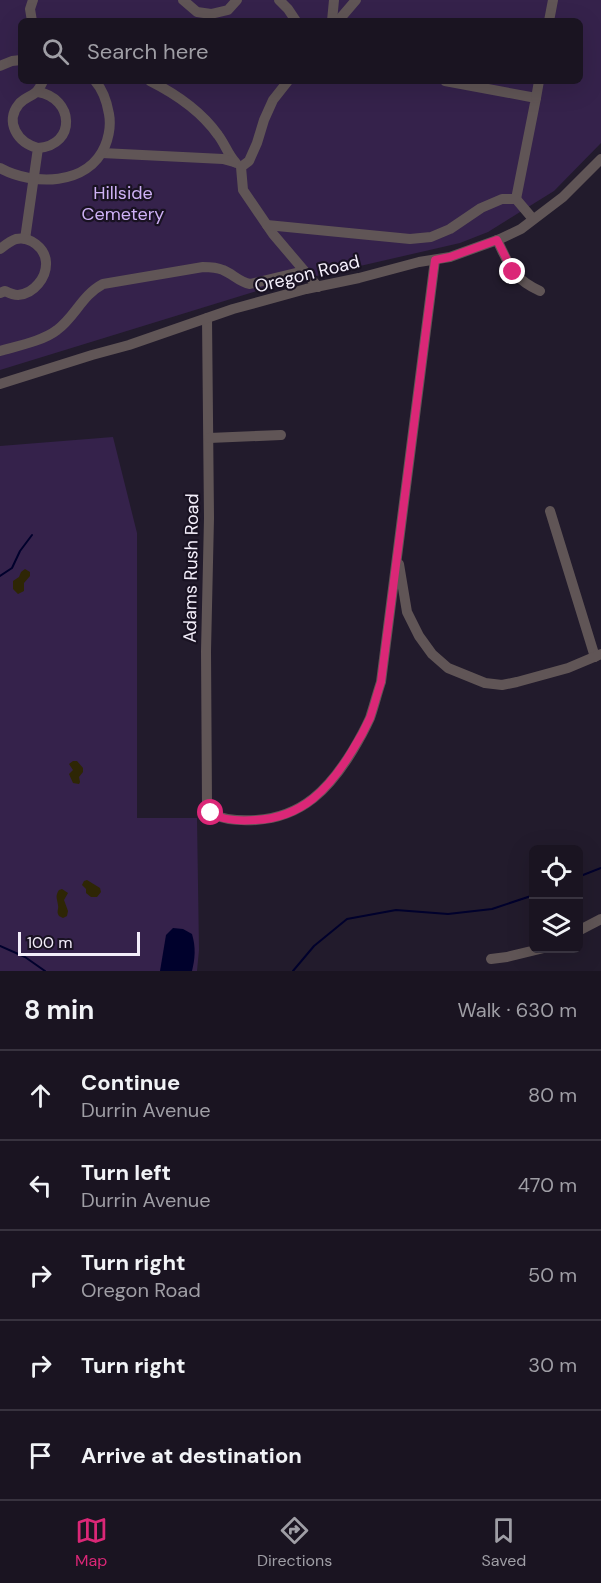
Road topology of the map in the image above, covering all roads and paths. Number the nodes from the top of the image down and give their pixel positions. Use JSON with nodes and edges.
{"nodes":[{"id":1,"x":33,"y":0,"type":"edge"},
{"id":2,"x":183,"y":0,"type":"edge"},
{"id":3,"x":237,"y":0,"type":"edge"},
{"id":4,"x":279,"y":0,"type":"edge"},
{"id":5,"x":334,"y":0,"type":"edge"},
{"id":6,"x":356,"y":0,"type":"edge"},
{"id":7,"x":553,"y":0,"type":"edge"},
{"id":8,"x":32,"y":18,"type":"edge"},
{"id":9,"x":294,"y":18,"type":"edge"},
{"id":10,"x":332,"y":18,"type":"edge"},
{"id":11,"x":341,"y":18,"type":"edge"},
{"id":12,"x":550,"y":18,"type":"edge"},
{"id":13,"x":18,"y":60,"type":"edge"},
{"id":14,"x":0,"y":66,"type":"edge"},
{"id":15,"x":42,"y":84,"type":"edge"},
{"id":16,"x":97,"y":84,"type":"edge"},
{"id":17,"x":156,"y":84,"type":"edge"},
{"id":18,"x":286,"y":84,"type":"edge"},
{"id":19,"x":461,"y":84,"type":"edge"},
{"id":20,"x":538,"y":84,"type":"edge"},
{"id":21,"x":38,"y":92,"type":"junction"},
{"id":22,"x":536,"y":98,"type":"junction"},
{"id":23,"x":38,"y":148,"type":"junction"},
{"id":24,"x":102,"y":153,"type":"junction"},
{"id":25,"x":601,"y":159,"type":"edge"},
{"id":26,"x":237,"y":164,"type":"junction"},
{"id":27,"x":0,"y":168,"type":"edge"},
{"id":28,"x":33,"y":178,"type":"junction"},
{"id":29,"x":516,"y":199,"type":"junction"},
{"id":30,"x":533,"y":219,"type":"junction"},
{"id":31,"x":267,"y":225,"type":"junction"},
{"id":32,"x":25,"y":239,"type":"junction"},
{"id":33,"x":497,"y":240,"type":"junction"},
{"id":34,"x":0,"y":249,"type":"edge"},
{"id":35,"x":435,"y":260,"type":"junction"},
{"id":36,"x":304,"y":271,"type":"junction"},
{"id":37,"x":318,"y":287,"type":"junction"},
{"id":38,"x":2,"y":290,"type":"edge"},
{"id":39,"x":540,"y":291,"type":"dead end"},
{"id":40,"x":207,"y":318,"type":"junction"},
{"id":41,"x":0,"y":351,"type":"edge"},
{"id":42,"x":0,"y":384,"type":"edge"},
{"id":43,"x":281,"y":435,"type":"dead end"},
{"id":44,"x":208,"y":438,"type":"junction"},
{"id":45,"x":550,"y":511,"type":"dead end"},
{"id":46,"x":397,"y":551,"type":"junction"},
{"id":47,"x":598,"y":656,"type":"edge"},
{"id":48,"x":601,"y":919,"type":"edge"},
{"id":49,"x":583,"y":929,"type":"edge"},
{"id":50,"x":529,"y":952,"type":"edge"},
{"id":51,"x":491,"y":958,"type":"dead end"}],
"edges":[{"from":1,"to":8,"type":"street"},
{"from":2,"to":3,"type":"street"},
{"from":4,"to":9,"type":"street"},
{"from":5,"to":10,"type":"street"},
{"from":6,"to":11,"type":"street"},
{"from":7,"to":12,"type":"street"},
{"from":13,"to":14,"type":"street"},
{"from":15,"to":21,"type":"street"},
{"from":16,"to":24,"type":"street"},
{"from":17,"to":26,"type":"street"},
{"from":18,"to":26,"type":"street"},
{"from":19,"to":22,"type":"street"},
{"from":20,"to":22,"type":"street"},
{"from":21,"to":23,"type":"street"},
{"from":21,"to":23,"type":"street"},
{"from":22,"to":29,"type":"street"},
{"from":23,"to":28,"type":"street"},
{"from":24,"to":26,"type":"street"},
{"from":24,"to":28,"type":"street"},
{"from":25,"to":30,"type":"street","name":"Oregon Road"},
{"from":26,"to":31,"type":"street"},
{"from":27,"to":28,"type":"street"},
{"from":28,"to":32,"type":"street"},
{"from":29,"to":30,"type":"street"},
{"from":29,"to":31,"type":"street"},
{"from":30,"to":33,"type":"street","name":"Oregon Road"},
{"from":31,"to":36,"type":"street"},
{"from":32,"to":34,"type":"street"},
{"from":32,"to":38,"type":"street"},
{"from":33,"to":35,"type":"street","name":"Oregon Road"},
{"from":33,"to":39,"type":"street"},
{"from":35,"to":37,"type":"street","name":"Oregon Road"},
{"from":35,"to":46,"type":"street"},
{"from":36,"to":37,"type":"street"},
{"from":36,"to":41,"type":"street"},
{"from":37,"to":40,"type":"street","name":"Oregon Road"},
{"from":40,"to":42,"type":"street","name":"Oregon Road"},
{"from":40,"to":44,"type":"street","name":"Adams Rush Road"},
{"from":43,"to":44,"type":"street"},
{"from":44,"to":46,"type":"street","name":"Adams Rush Road"},
{"from":45,"to":47,"type":"street"},
{"from":46,"to":47,"type":"street"},
{"from":48,"to":49,"type":"street"},
{"from":50,"to":51,"type":"street"}]}
